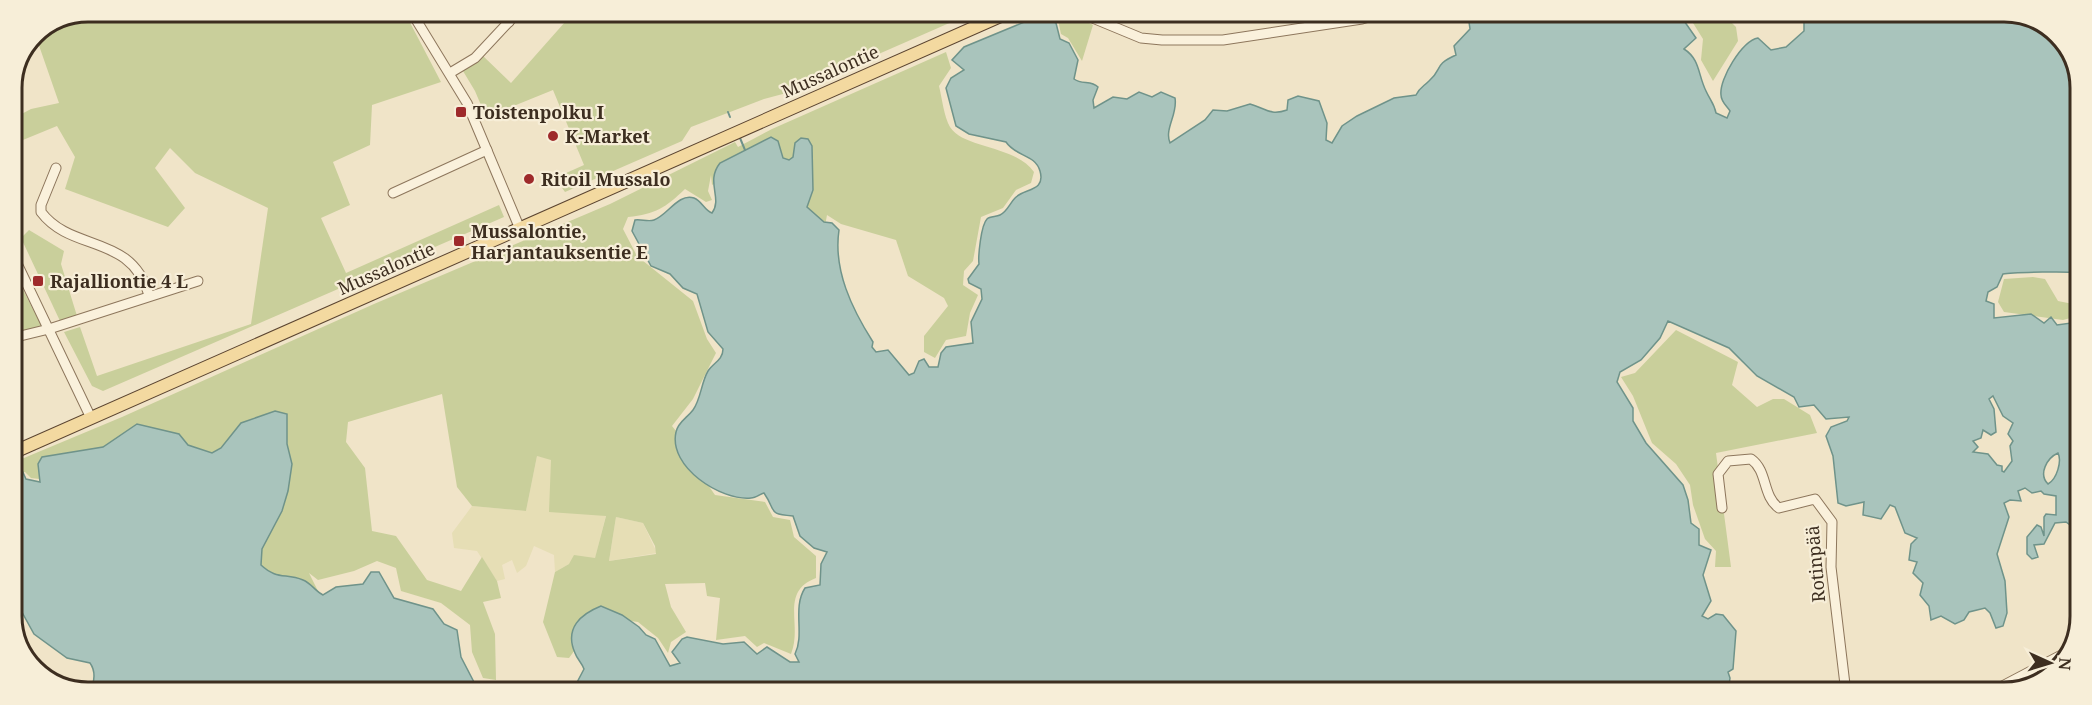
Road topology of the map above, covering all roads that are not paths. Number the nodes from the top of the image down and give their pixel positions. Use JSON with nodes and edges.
{"nodes":[{"id":1,"x":418,"y":22,"type":"edge"},
{"id":2,"x":508,"y":22,"type":"edge"},
{"id":3,"x":976,"y":22,"type":"edge"},
{"id":4,"x":1102,"y":22,"type":"edge"},
{"id":5,"x":1342,"y":22,"type":"edge"},
{"id":6,"x":450,"y":73,"type":"junction"},
{"id":7,"x":487,"y":150,"type":"junction"},
{"id":8,"x":56,"y":168,"type":"dead end"},
{"id":9,"x":393,"y":193,"type":"dead end"},
{"id":10,"x":520,"y":229,"type":"junction"},
{"id":11,"x":22,"y":275,"type":"edge"},
{"id":12,"x":198,"y":281,"type":"dead end"},
{"id":13,"x":149,"y":295,"type":"junction"},
{"id":14,"x":49,"y":329,"type":"junction"},
{"id":15,"x":22,"y":335,"type":"edge"},
{"id":16,"x":91,"y":418,"type":"junction"},
{"id":17,"x":23,"y":448,"type":"edge"},
{"id":18,"x":1722,"y":508,"type":"dead end"},
{"id":19,"x":2054,"y":659,"type":"edge"},
{"id":20,"x":1845,"y":682,"type":"edge"},
{"id":21,"x":2010,"y":682,"type":"edge"}],
"edges":[{"from":1,"to":6,"type":"street"},
{"from":2,"to":6,"type":"street"},
{"from":3,"to":10,"type":"main road","name":"Mussalontie"},
{"from":4,"to":5,"type":"street"},
{"from":6,"to":7,"type":"street"},
{"from":7,"to":9,"type":"street"},
{"from":7,"to":10,"type":"street"},
{"from":8,"to":13,"type":"street"},
{"from":10,"to":16,"type":"main road","name":"Mussalontie"},
{"from":11,"to":14,"type":"street"},
{"from":12,"to":13,"type":"street"},
{"from":13,"to":14,"type":"street"},
{"from":14,"to":15,"type":"street"},
{"from":14,"to":16,"type":"street"},
{"from":16,"to":17,"type":"main road","name":"Mussalontie"},
{"from":18,"to":20,"type":"street","name":"Rotinpää"},
{"from":19,"to":21,"type":"street"}]}
